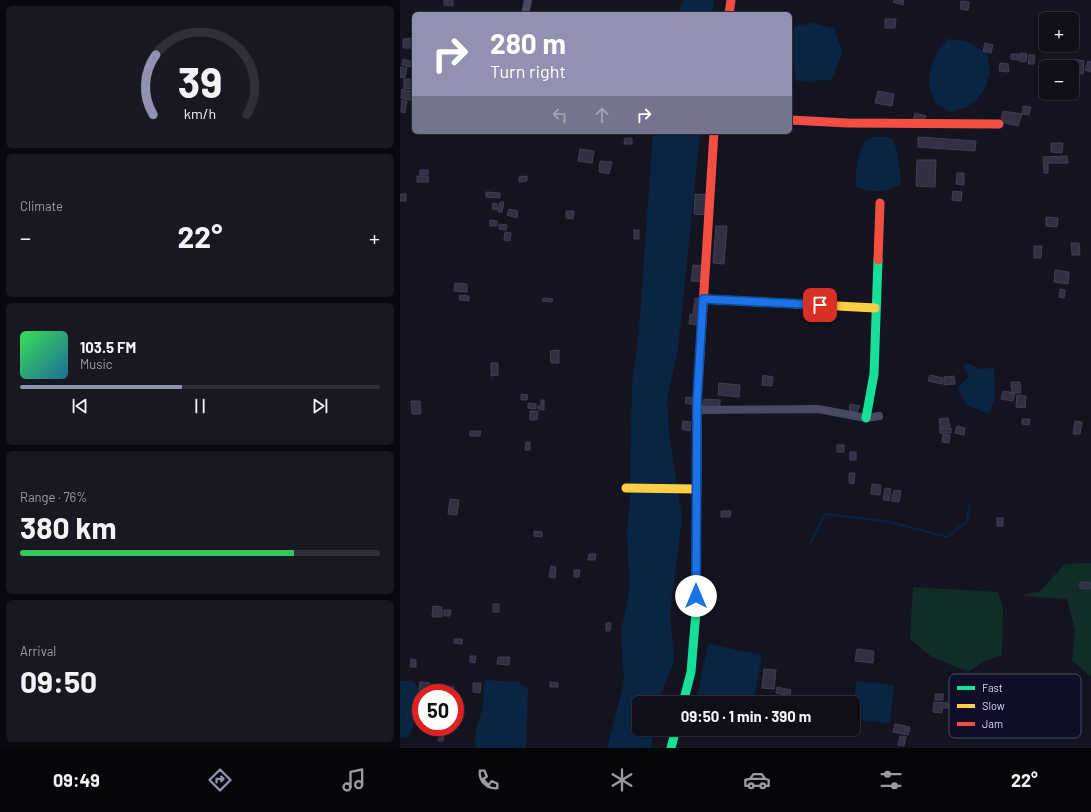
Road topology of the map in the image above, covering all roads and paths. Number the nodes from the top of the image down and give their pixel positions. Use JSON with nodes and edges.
{"nodes":[{"id":1,"x":528,"y":0,"type":"edge"},
{"id":2,"x":730,"y":0,"type":"edge"},
{"id":3,"x":525,"y":12,"type":"edge"},
{"id":4,"x":729,"y":12,"type":"edge"},
{"id":5,"x":792,"y":120,"type":"edge"},
{"id":6,"x":999,"y":124,"type":"dead end"},
{"id":7,"x":714,"y":134,"type":"edge"},
{"id":8,"x":880,"y":203,"type":"dead end"},
{"id":9,"x":703,"y":299,"type":"junction"},
{"id":10,"x":875,"y":308,"type":"junction"},
{"id":11,"x":697,"y":410,"type":"junction"},
{"id":12,"x":880,"y":416,"type":"dead end"},
{"id":13,"x":866,"y":418,"type":"junction"},
{"id":14,"x":626,"y":488,"type":"dead end"},
{"id":15,"x":696,"y":489,"type":"junction"},
{"id":16,"x":685,"y":696,"type":"edge"},
{"id":17,"x":674,"y":736,"type":"edge"},
{"id":18,"x":671,"y":748,"type":"edge"}],
"edges":[{"from":1,"to":3,"type":"street"},
{"from":2,"to":4,"type":"street"},
{"from":5,"to":6,"type":"street"},
{"from":7,"to":9,"type":"street"},
{"from":8,"to":10,"type":"street"},
{"from":9,"to":10,"type":"street"},
{"from":9,"to":11,"type":"street"},
{"from":10,"to":13,"type":"street"},
{"from":11,"to":13,"type":"street"},
{"from":11,"to":15,"type":"street"},
{"from":12,"to":13,"type":"street"},
{"from":14,"to":15,"type":"street"},
{"from":15,"to":16,"type":"street"},
{"from":17,"to":18,"type":"street"}]}
